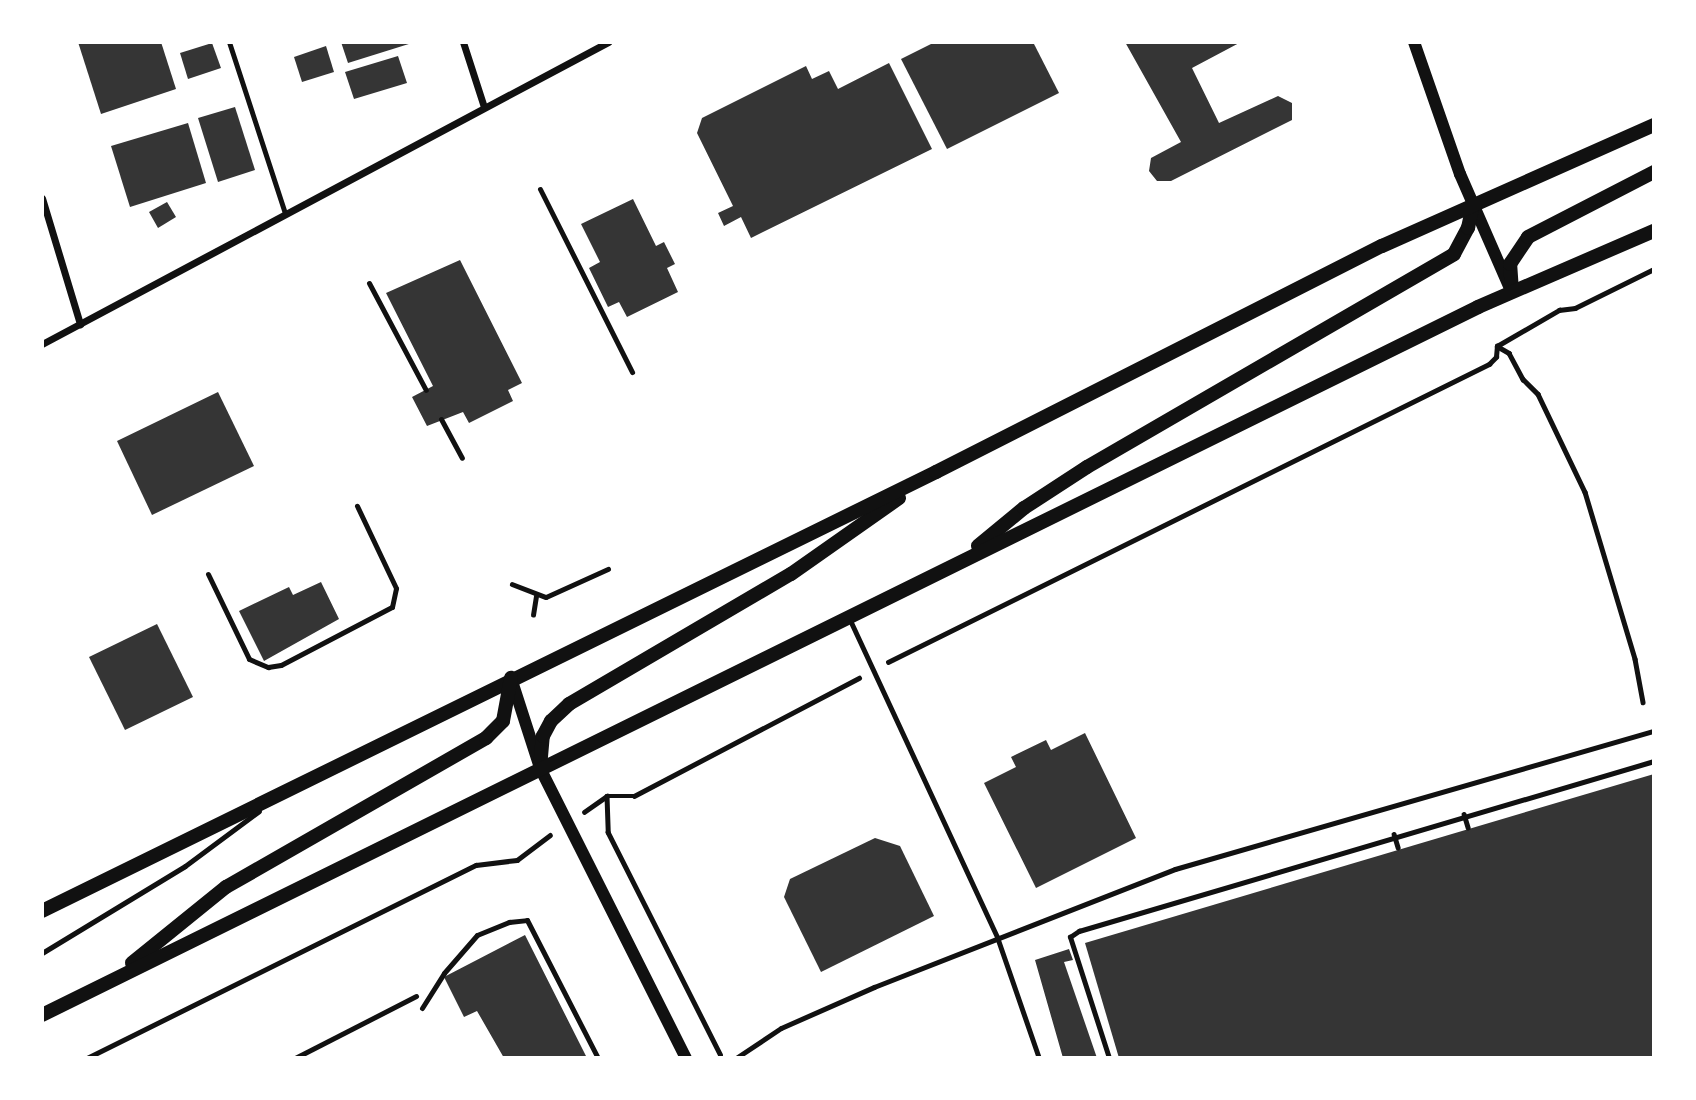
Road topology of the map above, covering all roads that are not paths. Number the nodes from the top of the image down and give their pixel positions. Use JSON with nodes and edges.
{"nodes":[{"id":1,"x":229,"y":42,"type":"edge"},
{"id":2,"x":463,"y":42,"type":"edge"},
{"id":3,"x":608,"y":42,"type":"edge"},
{"id":4,"x":1414,"y":42,"type":"edge"},
{"id":5,"x":484,"y":107,"type":"junction"},
{"id":6,"x":1654,"y":125,"type":"edge"},
{"id":7,"x":1654,"y":172,"type":"edge"},
{"id":8,"x":540,"y":189,"type":"dead end"},
{"id":9,"x":42,"y":198,"type":"edge"},
{"id":10,"x":1473,"y":204,"type":"junction"},
{"id":11,"x":285,"y":214,"type":"junction"},
{"id":12,"x":1654,"y":231,"type":"edge"},
{"id":13,"x":369,"y":283,"type":"dead end"},
{"id":14,"x":1512,"y":291,"type":"junction"},
{"id":15,"x":80,"y":324,"type":"junction"},
{"id":16,"x":42,"y":344,"type":"edge"},
{"id":17,"x":632,"y":372,"type":"dead end"},
{"id":18,"x":426,"y":390,"type":"dead end"},
{"id":19,"x":441,"y":419,"type":"dead end"},
{"id":20,"x":462,"y":458,"type":"dead end"},
{"id":21,"x":936,"y":471,"type":"junction"},
{"id":22,"x":357,"y":506,"type":"dead end"},
{"id":23,"x":958,"y":563,"type":"junction"},
{"id":24,"x":208,"y":574,"type":"dead end"},
{"id":25,"x":849,"y":618,"type":"junction"},
{"id":26,"x":512,"y":678,"type":"junction"},
{"id":27,"x":1654,"y":731,"type":"edge"},
{"id":28,"x":540,"y":768,"type":"junction"},
{"id":29,"x":281,"y":794,"type":"junction"},
{"id":30,"x":42,"y":911,"type":"edge"},
{"id":31,"x":997,"y":937,"type":"junction"},
{"id":32,"x":42,"y":953,"type":"edge"},
{"id":33,"x":111,"y":980,"type":"junction"},
{"id":34,"x":416,"y":996,"type":"dead end"},
{"id":35,"x":422,"y":1008,"type":"dead end"},
{"id":36,"x":42,"y":1015,"type":"edge"},
{"id":37,"x":295,"y":1058,"type":"edge"},
{"id":38,"x":598,"y":1058,"type":"edge"},
{"id":39,"x":686,"y":1058,"type":"edge"},
{"id":40,"x":736,"y":1058,"type":"edge"},
{"id":41,"x":1039,"y":1058,"type":"edge"}],
"edges":[{"from":1,"to":11,"type":"lane"},
{"from":2,"to":5,"type":"street"},
{"from":3,"to":5,"type":"street"},
{"from":4,"to":10,"type":"street"},
{"from":5,"to":11,"type":"street"},
{"from":6,"to":10,"type":"main road"},
{"from":7,"to":14,"type":"main road"},
{"from":8,"to":17,"type":"lane"},
{"from":9,"to":15,"type":"street"},
{"from":10,"to":14,"type":"street"},
{"from":10,"to":21,"type":"main road"},
{"from":10,"to":23,"type":"main road"},
{"from":11,"to":15,"type":"street"},
{"from":12,"to":14,"type":"main road"},
{"from":13,"to":18,"type":"lane"},
{"from":14,"to":23,"type":"main road"},
{"from":15,"to":16,"type":"street"},
{"from":19,"to":20,"type":"lane"},
{"from":21,"to":26,"type":"main road"},
{"from":21,"to":28,"type":"main road"},
{"from":22,"to":24,"type":"lane"},
{"from":23,"to":25,"type":"main road"},
{"from":25,"to":28,"type":"main road"},
{"from":25,"to":31,"type":"lane"},
{"from":26,"to":28,"type":"street"},
{"from":26,"to":29,"type":"main road"},
{"from":26,"to":33,"type":"main road"},
{"from":27,"to":31,"type":"lane"},
{"from":28,"to":33,"type":"main road"},
{"from":28,"to":39,"type":"street"},
{"from":29,"to":30,"type":"main road"},
{"from":29,"to":32,"type":"lane"},
{"from":31,"to":40,"type":"lane"},
{"from":31,"to":41,"type":"lane"},
{"from":33,"to":36,"type":"main road"},
{"from":34,"to":37,"type":"lane"},
{"from":35,"to":38,"type":"lane"}]}
